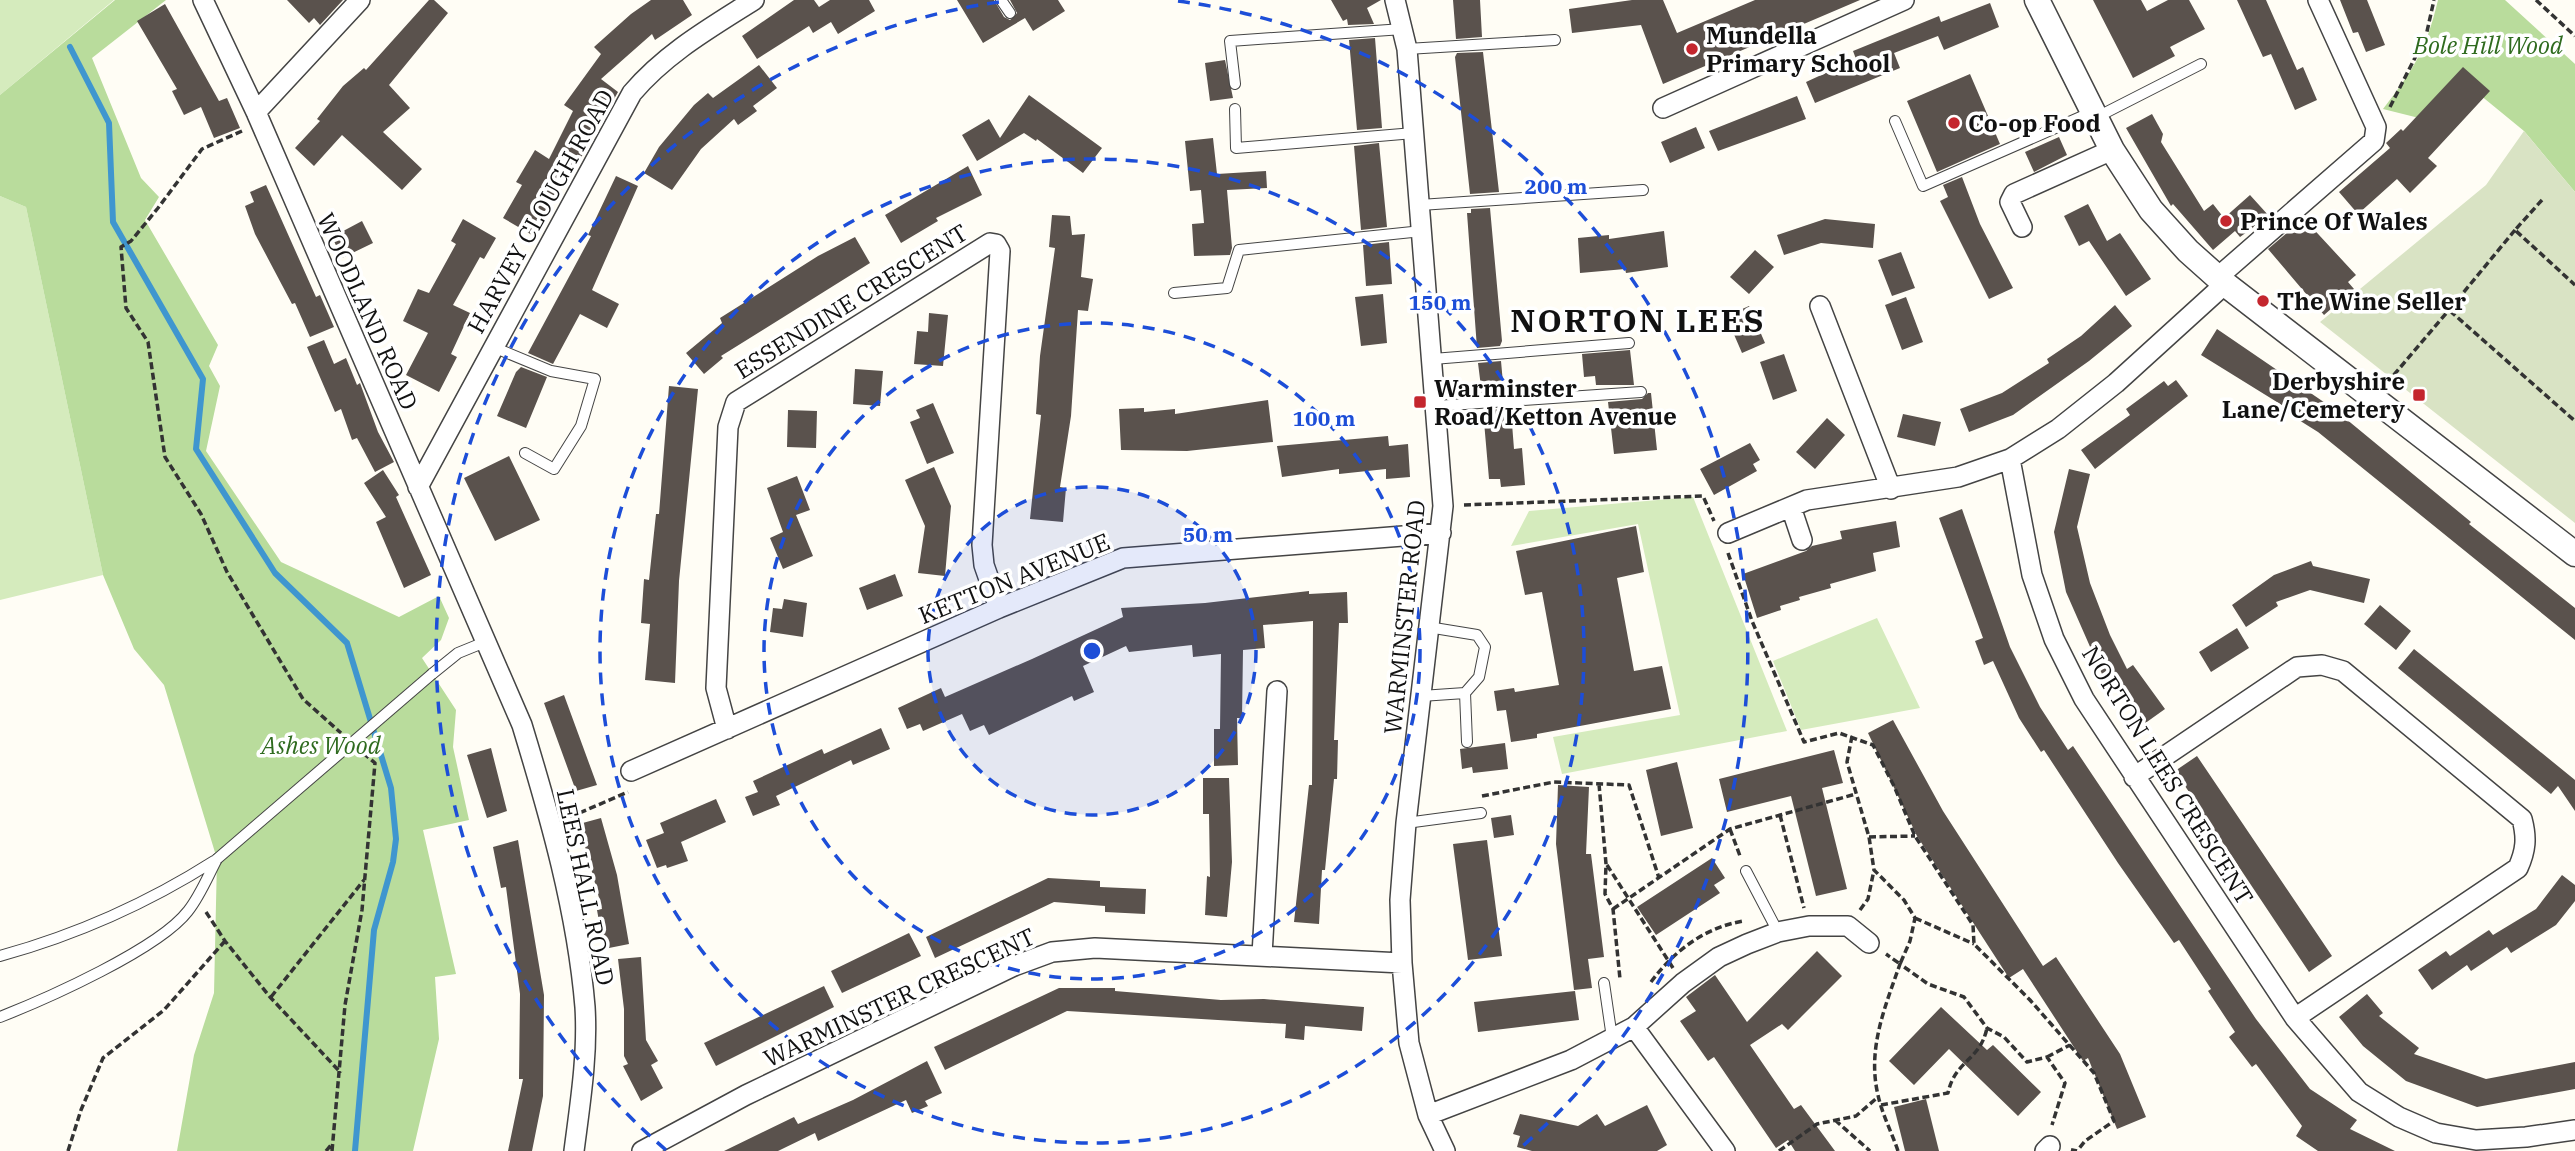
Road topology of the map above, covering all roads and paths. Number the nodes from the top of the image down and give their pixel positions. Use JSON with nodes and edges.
{"nodes":[{"id":1,"x":203,"y":0,"type":"edge"},
{"id":2,"x":360,"y":0,"type":"edge"},
{"id":3,"x":754,"y":0,"type":"edge"},
{"id":4,"x":1001,"y":0,"type":"edge"},
{"id":5,"x":1395,"y":0,"type":"edge"},
{"id":6,"x":1904,"y":0,"type":"edge"},
{"id":7,"x":2036,"y":0,"type":"edge"},
{"id":8,"x":2318,"y":0,"type":"edge"},
{"id":9,"x":2434,"y":0,"type":"edge"},
{"id":10,"x":2536,"y":0,"type":"edge"},
{"id":11,"x":1010,"y":13,"type":"dead end"},
{"id":12,"x":2575,"y":36,"type":"edge"},
{"id":13,"x":1405,"y":39,"type":"junction"},
{"id":14,"x":1555,"y":40,"type":"dead end"},
{"id":15,"x":2201,"y":64,"type":"dead end"},
{"id":16,"x":1235,"y":84,"type":"dead end"},
{"id":17,"x":1664,"y":108,"type":"dead end"},
{"id":18,"x":1235,"y":109,"type":"dead end"},
{"id":19,"x":2389,"y":111,"type":"dead end"},
{"id":20,"x":2095,"y":114,"type":"junction"},
{"id":21,"x":258,"y":118,"type":"junction"},
{"id":22,"x":1895,"y":121,"type":"dead end"},
{"id":23,"x":1414,"y":133,"type":"junction"},
{"id":24,"x":2112,"y":150,"type":"junction"},
{"id":25,"x":1643,"y":190,"type":"dead end"},
{"id":26,"x":2542,"y":200,"type":"dead end"},
{"id":27,"x":1420,"y":205,"type":"junction"},
{"id":28,"x":2022,"y":226,"type":"dead end"},
{"id":29,"x":2515,"y":230,"type":"junction"},
{"id":30,"x":1422,"y":232,"type":"junction"},
{"id":31,"x":2221,"y":280,"type":"junction"},
{"id":32,"x":2575,"y":285,"type":"edge"},
{"id":33,"x":1174,"y":293,"type":"dead end"},
{"id":34,"x":1821,"y":306,"type":"dead end"},
{"id":35,"x":2449,"y":310,"type":"junction"},
{"id":36,"x":1629,"y":343,"type":"dead end"},
{"id":37,"x":493,"y":347,"type":"junction"},
{"id":38,"x":1433,"y":359,"type":"junction"},
{"id":39,"x":1641,"y":392,"type":"dead end"},
{"id":40,"x":2375,"y":398,"type":"junction"},
{"id":41,"x":1436,"y":406,"type":"junction"},
{"id":42,"x":2575,"y":421,"type":"edge"},
{"id":43,"x":526,"y":453,"type":"dead end"},
{"id":44,"x":2010,"y":459,"type":"junction"},
{"id":45,"x":418,"y":488,"type":"junction"},
{"id":46,"x":1891,"y":489,"type":"junction"},
{"id":47,"x":1443,"y":506,"type":"junction"},
{"id":48,"x":1791,"y":507,"type":"junction"},
{"id":49,"x":1441,"y":533,"type":"junction"},
{"id":50,"x":1723,"y":535,"type":"junction"},
{"id":51,"x":1802,"y":540,"type":"dead end"},
{"id":52,"x":2575,"y":554,"type":"edge"},
{"id":53,"x":999,"y":608,"type":"junction"},
{"id":54,"x":1428,"y":627,"type":"junction"},
{"id":55,"x":485,"y":642,"type":"junction"},
{"id":56,"x":1277,"y":691,"type":"dead end"},
{"id":57,"x":1465,"y":693,"type":"junction"},
{"id":58,"x":1421,"y":696,"type":"junction"},
{"id":59,"x":727,"y":729,"type":"junction"},
{"id":60,"x":344,"y":736,"type":"dead end"},
{"id":61,"x":1852,"y":736,"type":"junction"},
{"id":62,"x":1467,"y":742,"type":"dead end"},
{"id":63,"x":354,"y":745,"type":"dead end"},
{"id":64,"x":631,"y":771,"type":"joint"},
{"id":65,"x":2134,"y":776,"type":"junction"},
{"id":66,"x":1599,"y":784,"type":"junction"},
{"id":67,"x":1856,"y":794,"type":"junction"},
{"id":68,"x":1474,"y":797,"type":"dead end"},
{"id":69,"x":1480,"y":813,"type":"dead end"},
{"id":70,"x":1780,"y":815,"type":"junction"},
{"id":71,"x":1406,"y":823,"type":"junction"},
{"id":72,"x":552,"y":824,"type":"junction"},
{"id":73,"x":1730,"y":829,"type":"junction"},
{"id":74,"x":1915,"y":836,"type":"junction"},
{"id":75,"x":1869,"y":837,"type":"junction"},
{"id":76,"x":217,"y":859,"type":"junction"},
{"id":77,"x":1606,"y":864,"type":"junction"},
{"id":78,"x":1874,"y":870,"type":"junction"},
{"id":79,"x":1746,"y":871,"type":"joint"},
{"id":80,"x":365,"y":878,"type":"junction"},
{"id":81,"x":1659,"y":878,"type":"junction"},
{"id":82,"x":1629,"y":898,"type":"junction"},
{"id":83,"x":1613,"y":909,"type":"junction"},
{"id":84,"x":209,"y":914,"type":"dead end"},
{"id":85,"x":1915,"y":918,"type":"junction"},
{"id":86,"x":1809,"y":926,"type":"junction"},
{"id":87,"x":1848,"y":926,"type":"junction"},
{"id":88,"x":1779,"y":932,"type":"junction"},
{"id":89,"x":225,"y":941,"type":"junction"},
{"id":90,"x":1869,"y":943,"type":"dead end"},
{"id":91,"x":1974,"y":944,"type":"junction"},
{"id":92,"x":1262,"y":955,"type":"junction"},
{"id":93,"x":0,"y":956,"type":"edge"},
{"id":94,"x":1402,"y":963,"type":"junction"},
{"id":95,"x":1900,"y":964,"type":"junction"},
{"id":96,"x":1604,"y":983,"type":"joint"},
{"id":97,"x":1683,"y":983,"type":"junction"},
{"id":98,"x":270,"y":997,"type":"junction"},
{"id":99,"x":0,"y":1017,"type":"edge"},
{"id":100,"x":2295,"y":1018,"type":"junction"},
{"id":101,"x":1634,"y":1027,"type":"junction"},
{"id":102,"x":1987,"y":1028,"type":"junction"},
{"id":103,"x":1612,"y":1038,"type":"junction"},
{"id":104,"x":2070,"y":1044,"type":"junction"},
{"id":105,"x":2047,"y":1057,"type":"junction"},
{"id":106,"x":341,"y":1073,"type":"junction"},
{"id":107,"x":1878,"y":1097,"type":"junction"},
{"id":108,"x":1881,"y":1105,"type":"junction"},
{"id":109,"x":1428,"y":1115,"type":"junction"},
{"id":110,"x":1835,"y":1119,"type":"junction"},
{"id":111,"x":2575,"y":1130,"type":"edge"},
{"id":112,"x":2085,"y":1141,"type":"dead end"},
{"id":113,"x":2527,"y":1144,"type":"edge"},
{"id":114,"x":331,"y":1145,"type":"junction"},
{"id":115,"x":2048,"y":1149,"type":"edge"},
{"id":116,"x":68,"y":1151,"type":"edge"},
{"id":117,"x":326,"y":1151,"type":"edge"},
{"id":118,"x":332,"y":1151,"type":"edge"},
{"id":119,"x":574,"y":1151,"type":"edge"},
{"id":120,"x":642,"y":1151,"type":"edge"},
{"id":121,"x":1445,"y":1151,"type":"edge"},
{"id":122,"x":1725,"y":1151,"type":"edge"},
{"id":123,"x":1779,"y":1151,"type":"edge"},
{"id":124,"x":1870,"y":1151,"type":"edge"},
{"id":125,"x":1898,"y":1151,"type":"edge"}],
"edges":[{"from":1,"to":21,"type":"street","name":"WOODLAND ROAD"},
{"from":2,"to":21,"type":"street"},
{"from":3,"to":37,"type":"street","name":"HARVEY CLOUGH ROAD"},
{"from":4,"to":11,"type":"lane"},
{"from":5,"to":13,"type":"street","name":"WARMINSTER ROAD"},
{"from":6,"to":17,"type":"street"},
{"from":7,"to":20,"type":"street"},
{"from":8,"to":31,"type":"street"},
{"from":9,"to":19,"type":"path"},
{"from":10,"to":12,"type":"path"},
{"from":13,"to":14,"type":"lane"},
{"from":13,"to":16,"type":"lane"},
{"from":13,"to":23,"type":"street","name":"WARMINSTER ROAD"},
{"from":15,"to":20,"type":"lane"},
{"from":18,"to":23,"type":"lane"},
{"from":20,"to":22,"type":"lane"},
{"from":20,"to":24,"type":"street"},
{"from":21,"to":45,"type":"street","name":"WOODLAND ROAD"},
{"from":21,"to":60,"type":"path"},
{"from":23,"to":27,"type":"street","name":"WARMINSTER ROAD"},
{"from":24,"to":28,"type":"street"},
{"from":24,"to":31,"type":"street"},
{"from":25,"to":27,"type":"lane"},
{"from":26,"to":29,"type":"path"},
{"from":27,"to":30,"type":"street","name":"WARMINSTER ROAD"},
{"from":29,"to":32,"type":"path"},
{"from":29,"to":35,"type":"path"},
{"from":30,"to":33,"type":"lane"},
{"from":30,"to":38,"type":"street","name":"WARMINSTER ROAD"},
{"from":31,"to":40,"type":"street"},
{"from":31,"to":44,"type":"street"},
{"from":34,"to":46,"type":"street"},
{"from":35,"to":40,"type":"path"},
{"from":35,"to":42,"type":"path"},
{"from":36,"to":38,"type":"lane"},
{"from":37,"to":43,"type":"lane"},
{"from":37,"to":45,"type":"street","name":"HARVEY CLOUGH ROAD"},
{"from":38,"to":41,"type":"street","name":"WARMINSTER ROAD"},
{"from":39,"to":41,"type":"lane"},
{"from":40,"to":52,"type":"street"},
{"from":41,"to":47,"type":"street","name":"WARMINSTER ROAD"},
{"from":44,"to":46,"type":"street"},
{"from":44,"to":65,"type":"street","name":"NORTON LEES CRESCENT"},
{"from":45,"to":55,"type":"street","name":"WOODLAND ROAD"},
{"from":46,"to":48,"type":"street"},
{"from":47,"to":49,"type":"street","name":"WARMINSTER ROAD"},
{"from":47,"to":50,"type":"path"},
{"from":48,"to":50,"type":"street"},
{"from":48,"to":51,"type":"street"},
{"from":49,"to":53,"type":"street","name":"KETTON AVENUE"},
{"from":49,"to":54,"type":"street","name":"WARMINSTER ROAD"},
{"from":50,"to":61,"type":"path"},
{"from":53,"to":59,"type":"street","name":"KETTON AVENUE"},
{"from":53,"to":59,"type":"street","name":"ESSENDINE CRESCENT"},
{"from":54,"to":57,"type":"lane"},
{"from":54,"to":58,"type":"street","name":"WARMINSTER ROAD"},
{"from":55,"to":72,"type":"street","name":"LEES HALL ROAD"},
{"from":55,"to":76,"type":"lane","bridge":true},
{"from":56,"to":92,"type":"street"},
{"from":57,"to":58,"type":"lane"},
{"from":57,"to":62,"type":"lane"},
{"from":58,"to":71,"type":"street","name":"WARMINSTER ROAD"},
{"from":59,"to":64,"type":"street","name":"KETTON AVENUE"},
{"from":61,"to":67,"type":"path"},
{"from":61,"to":74,"type":"path"},
{"from":63,"to":80,"type":"path"},
{"from":64,"to":72,"type":"path"},
{"from":65,"to":100,"type":"street","name":"NORTON LEES CRESCENT"},
{"from":65,"to":100,"type":"street"},
{"from":66,"to":68,"type":"path"},
{"from":66,"to":77,"type":"path"},
{"from":66,"to":81,"type":"path"},
{"from":67,"to":70,"type":"path"},
{"from":67,"to":75,"type":"path"},
{"from":69,"to":71,"type":"lane"},
{"from":70,"to":73,"type":"path"},
{"from":70,"to":86,"type":"path"},
{"from":71,"to":94,"type":"street","name":"WARMINSTER ROAD"},
{"from":72,"to":119,"type":"street","name":"LEES HALL ROAD"},
{"from":73,"to":79,"type":"path"},
{"from":73,"to":81,"type":"path"},
{"from":74,"to":75,"type":"path"},
{"from":74,"to":91,"type":"path"},
{"from":75,"to":78,"type":"path"},
{"from":76,"to":93,"type":"lane"},
{"from":76,"to":99,"type":"lane"},
{"from":77,"to":82,"type":"path"},
{"from":77,"to":83,"type":"path"},
{"from":78,"to":85,"type":"path"},
{"from":78,"to":87,"type":"path"},
{"from":79,"to":88,"type":"lane"},
{"from":80,"to":98,"type":"path"},
{"from":80,"to":106,"type":"path"},
{"from":81,"to":82,"type":"path"},
{"from":82,"to":83,"type":"path"},
{"from":82,"to":97,"type":"path"},
{"from":83,"to":96,"type":"path"},
{"from":84,"to":89,"type":"path"},
{"from":85,"to":91,"type":"path"},
{"from":85,"to":95,"type":"path"},
{"from":86,"to":87,"type":"street"},
{"from":86,"to":88,"type":"street"},
{"from":87,"to":90,"type":"street"},
{"from":88,"to":97,"type":"street"},
{"from":89,"to":98,"type":"path"},
{"from":89,"to":116,"type":"path"},
{"from":91,"to":104,"type":"path"},
{"from":92,"to":94,"type":"street","name":"WARMINSTER CRESCENT"},
{"from":92,"to":120,"type":"street","name":"WARMINSTER CRESCENT"},
{"from":94,"to":109,"type":"street","name":"WARMINSTER ROAD"},
{"from":95,"to":102,"type":"path"},
{"from":95,"to":107,"type":"path"},
{"from":96,"to":103,"type":"lane"},
{"from":97,"to":101,"type":"street"},
{"from":98,"to":106,"type":"path"},
{"from":100,"to":113,"type":"street","name":"NORTON LEES CRESCENT"},
{"from":101,"to":103,"type":"street"},
{"from":101,"to":122,"type":"street"},
{"from":102,"to":105,"type":"path"},
{"from":102,"to":108,"type":"path"},
{"from":103,"to":109,"type":"street"},
{"from":104,"to":105,"type":"path"},
{"from":104,"to":112,"type":"path"},
{"from":105,"to":115,"type":"path"},
{"from":106,"to":114,"type":"path"},
{"from":107,"to":108,"type":"path"},
{"from":107,"to":110,"type":"path"},
{"from":108,"to":125,"type":"path"},
{"from":109,"to":121,"type":"street","name":"WARMINSTER ROAD"},
{"from":110,"to":123,"type":"path"},
{"from":110,"to":124,"type":"path"},
{"from":111,"to":113,"type":"street","name":"NORTON LEES CRESCENT"},
{"from":114,"to":117,"type":"path"},
{"from":114,"to":118,"type":"path"}]}
